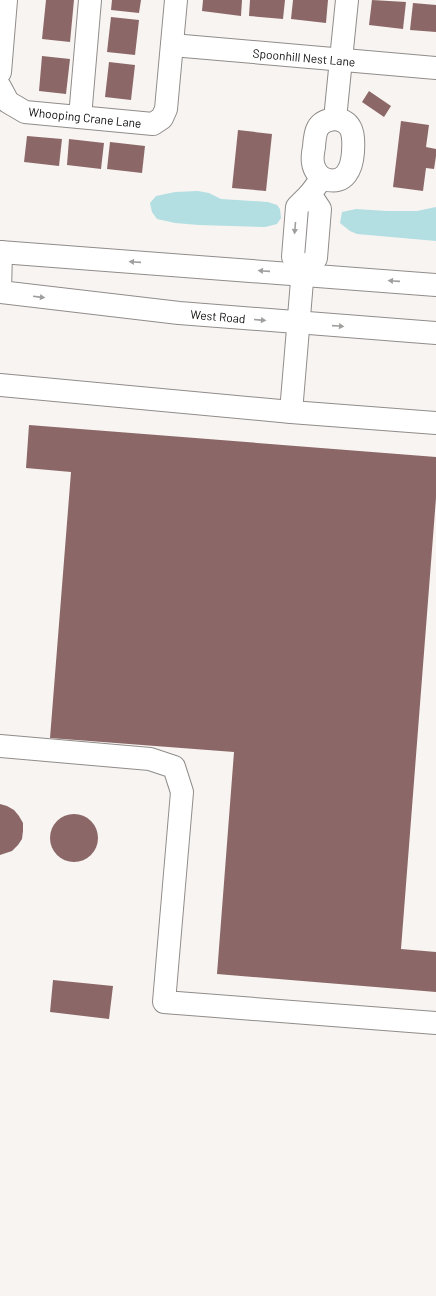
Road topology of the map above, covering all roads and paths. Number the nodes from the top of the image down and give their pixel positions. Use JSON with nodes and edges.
{"nodes":[{"id":1,"x":6,"y":0,"type":"edge"},
{"id":2,"x":90,"y":0,"type":"edge"},
{"id":3,"x":176,"y":0,"type":"edge"},
{"id":4,"x":347,"y":0,"type":"edge"},
{"id":5,"x":172,"y":45,"type":"junction"},
{"id":6,"x":341,"y":60,"type":"junction"},
{"id":7,"x":436,"y":68,"type":"edge"},
{"id":8,"x":0,"y":72,"type":"edge"},
{"id":9,"x":4,"y":95,"type":"edge"},
{"id":10,"x":80,"y":117,"type":"junction"},
{"id":11,"x":335,"y":119,"type":"junction"},
{"id":12,"x":316,"y":186,"type":"junction"},
{"id":13,"x":1,"y":252,"type":"edge"},
{"id":14,"x":303,"y":271,"type":"junction"},
{"id":15,"x":436,"y":284,"type":"edge"},
{"id":16,"x":0,"y":293,"type":"edge"},
{"id":17,"x":299,"y":323,"type":"junction"},
{"id":18,"x":436,"y":333,"type":"edge"},
{"id":19,"x":0,"y":386,"type":"edge"},
{"id":20,"x":291,"y":412,"type":"junction"},
{"id":21,"x":436,"y":423,"type":"edge"},
{"id":22,"x":0,"y":746,"type":"edge"},
{"id":23,"x":436,"y":1023,"type":"edge"}],
"edges":[{"from":1,"to":8,"type":"street"},
{"from":2,"to":10,"type":"street"},
{"from":3,"to":5,"type":"street"},
{"from":4,"to":6,"type":"street"},
{"from":5,"to":6,"type":"street","name":"Spoonhill Nest Lane"},
{"from":5,"to":10,"type":"street","name":"Whooping Crane Lane"},
{"from":6,"to":7,"type":"street","name":"Spoonhill Nest Lane"},
{"from":6,"to":11,"type":"street"},
{"from":9,"to":10,"type":"street","name":"Whooping Crane Lane"},
{"from":11,"to":12,"type":"street"},
{"from":11,"to":12,"type":"street"},
{"from":12,"to":14,"type":"street"},
{"from":14,"to":13,"type":"street","one_way":true},
{"from":13,"to":16,"type":"street"},
{"from":15,"to":14,"type":"street","one_way":true},
{"from":14,"to":17,"type":"street"},
{"from":16,"to":17,"type":"street","name":"West Road","one_way":true},
{"from":17,"to":18,"type":"street","name":"West Road","one_way":true},
{"from":17,"to":20,"type":"street"},
{"from":19,"to":20,"type":"street"},
{"from":20,"to":21,"type":"street"},
{"from":22,"to":23,"type":"street"}]}
